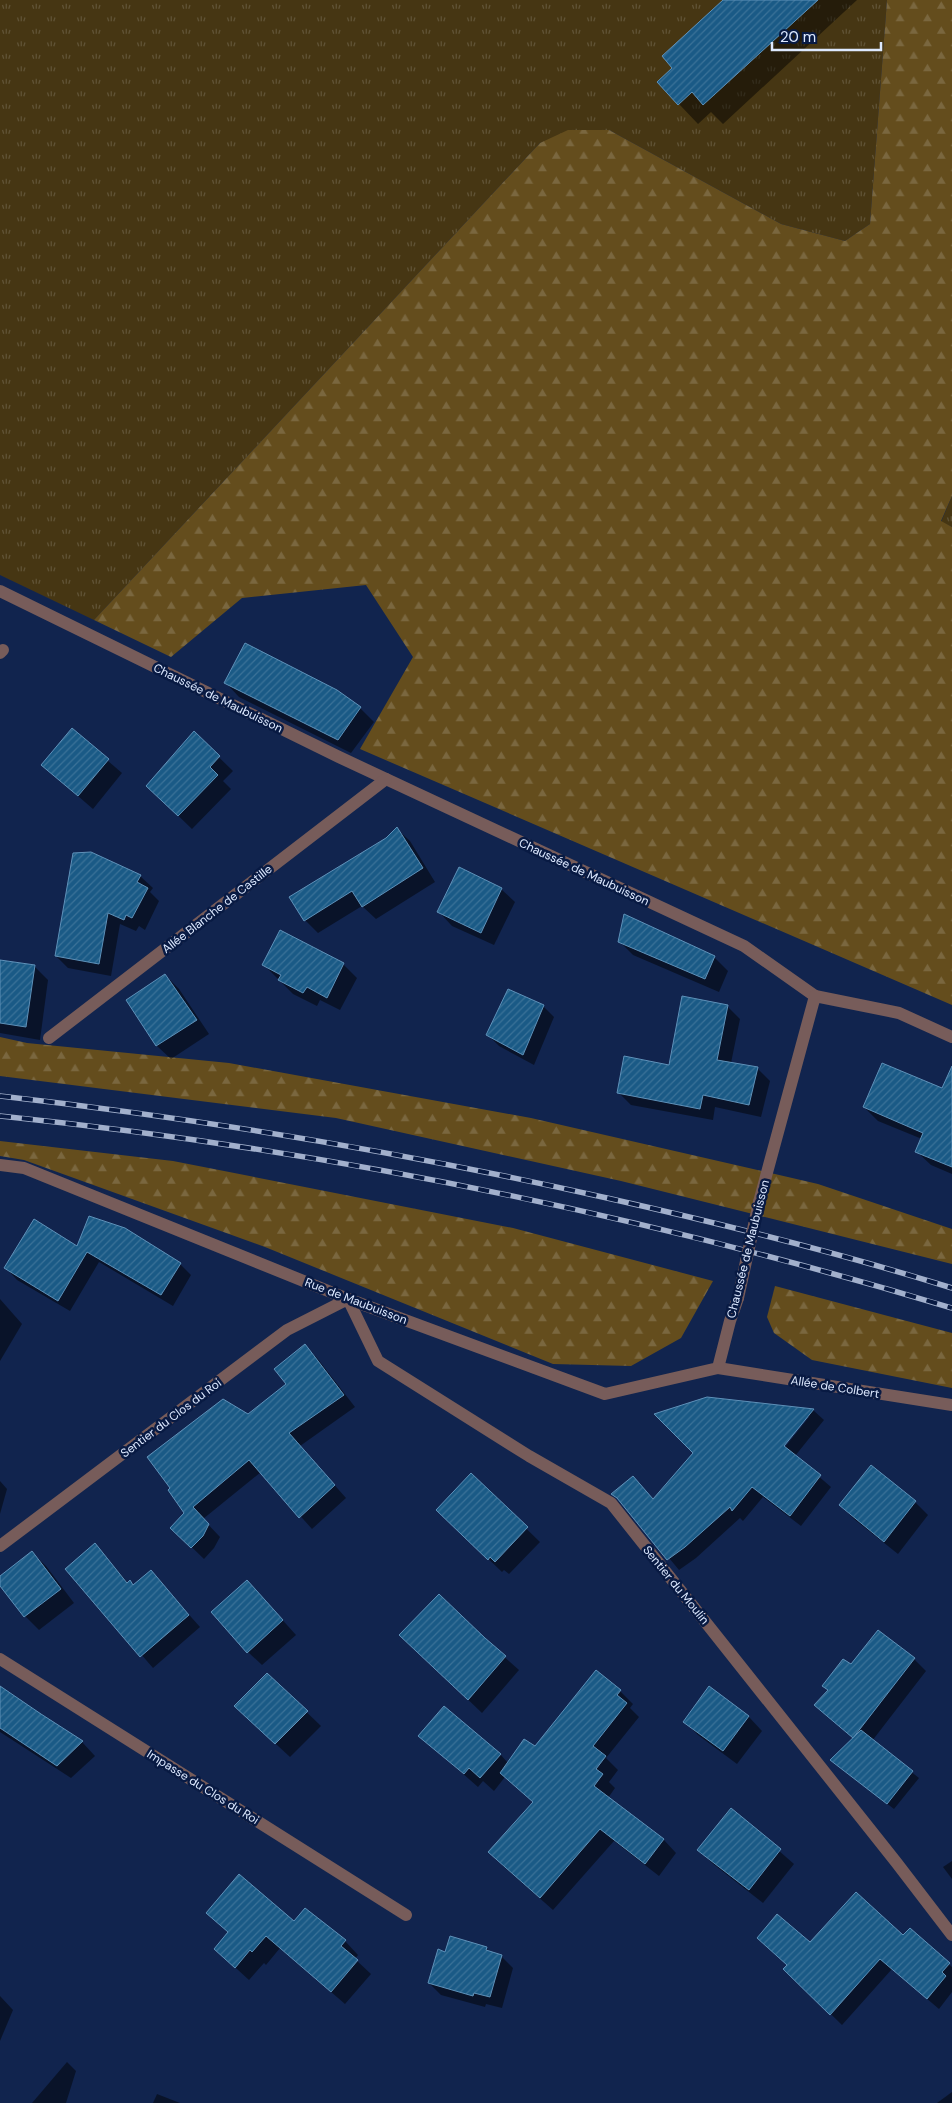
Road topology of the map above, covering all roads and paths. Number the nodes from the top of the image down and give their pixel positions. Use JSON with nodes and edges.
{"nodes":[{"id":1,"x":0,"y":591,"type":"edge"},
{"id":2,"x":386,"y":780,"type":"junction"},
{"id":3,"x":815,"y":996,"type":"junction"},
{"id":4,"x":952,"y":1036,"type":"edge"},
{"id":5,"x":49,"y":1038,"type":"dead end"},
{"id":6,"x":0,"y":1165,"type":"edge"},
{"id":7,"x":348,"y":1299,"type":"junction"},
{"id":8,"x":718,"y":1368,"type":"junction"},
{"id":9,"x":952,"y":1405,"type":"edge"},
{"id":10,"x":0,"y":1546,"type":"edge"},
{"id":11,"x":0,"y":1659,"type":"edge"},
{"id":12,"x":406,"y":1915,"type":"dead end"},
{"id":13,"x":952,"y":1935,"type":"edge"}],
"edges":[{"from":1,"to":2,"type":"street","name":"Chaussée de Maubuisson"},
{"from":2,"to":3,"type":"street","name":"Chaussée de Maubuisson"},
{"from":2,"to":5,"type":"street","name":"Allée Blanche de Castille"},
{"from":3,"to":4,"type":"street"},
{"from":3,"to":8,"type":"street","name":"Chaussée de Maubuisson","bridge":true},
{"from":6,"to":7,"type":"street","name":"Rue de Maubuisson"},
{"from":7,"to":8,"type":"street","name":"Rue de Maubuisson"},
{"from":7,"to":10,"type":"street","name":"Sentier du Clos du Roi"},
{"from":7,"to":13,"type":"street","name":"Sentier du Moulin"},
{"from":8,"to":9,"type":"street","name":"Allée de Colbert"},
{"from":11,"to":12,"type":"street","name":"Impasse du Clos du Roi"}]}
